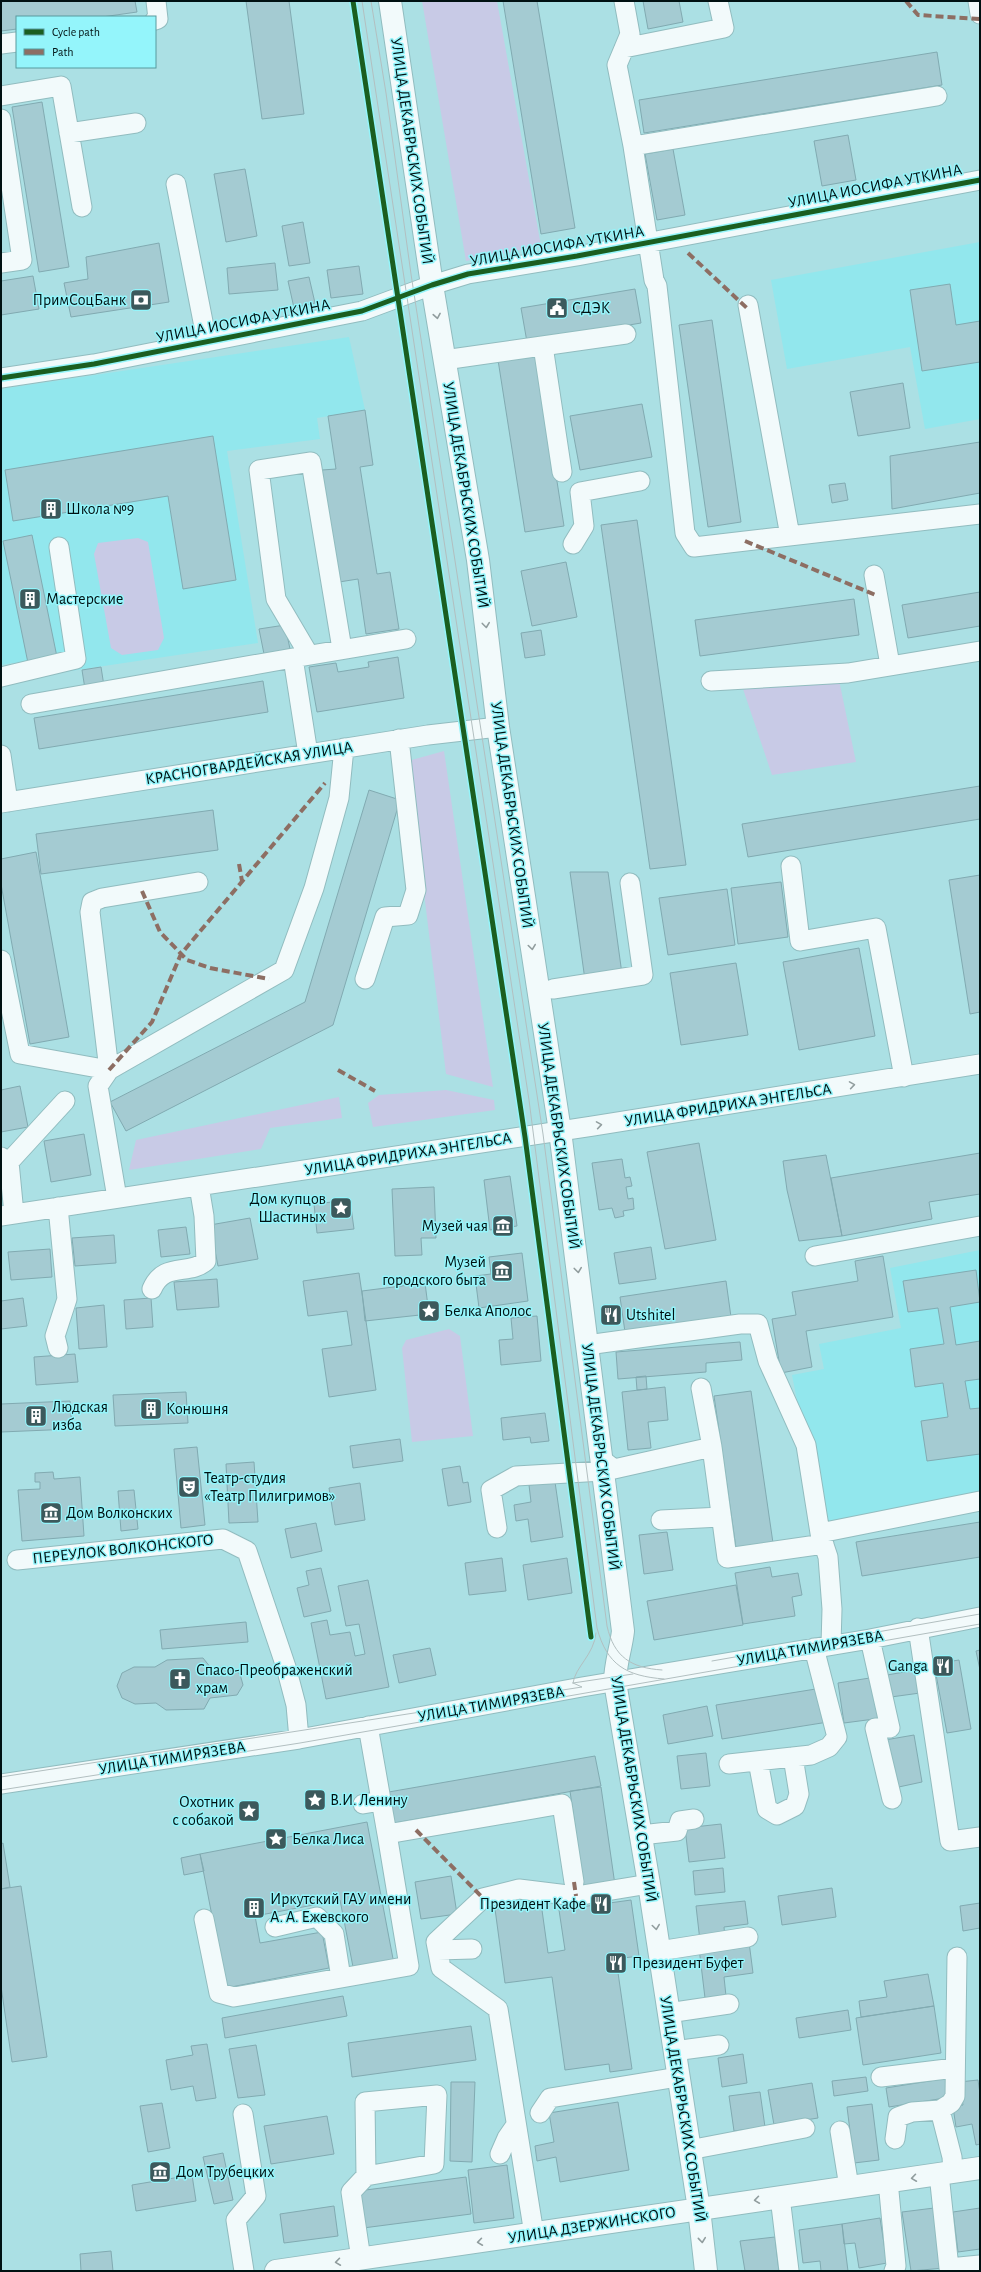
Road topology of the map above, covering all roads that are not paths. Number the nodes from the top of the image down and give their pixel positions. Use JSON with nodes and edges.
{"nodes":[{"id":1,"x":156,"y":1,"type":"edge"},
{"id":2,"x":390,"y":1,"type":"edge"},
{"id":3,"x":624,"y":1,"type":"edge"},
{"id":4,"x":718,"y":1,"type":"edge"},
{"id":5,"x":978,"y":1,"type":"edge"},
{"id":6,"x":980,"y":14,"type":"edge"},
{"id":7,"x":156,"y":20,"type":"edge"},
{"id":8,"x":16,"y":42,"type":"edge"},
{"id":9,"x":1,"y":44,"type":"edge"},
{"id":10,"x":624,"y":48,"type":"junction"},
{"id":11,"x":1,"y":96,"type":"edge"},
{"id":12,"x":937,"y":96,"type":"dead end"},
{"id":13,"x":1,"y":119,"type":"edge"},
{"id":14,"x":136,"y":123,"type":"dead end"},
{"id":15,"x":69,"y":133,"type":"junction"},
{"id":16,"x":633,"y":146,"type":"junction"},
{"id":17,"x":980,"y":180,"type":"edge"},
{"id":18,"x":176,"y":184,"type":"dead end"},
{"id":19,"x":82,"y":207,"type":"dead end"},
{"id":20,"x":648,"y":242,"type":"junction"},
{"id":21,"x":1,"y":263,"type":"edge"},
{"id":22,"x":432,"y":285,"type":"junction"},
{"id":23,"x":748,"y":305,"type":"dead end"},
{"id":24,"x":626,"y":334,"type":"dead end"},
{"id":25,"x":207,"y":342,"type":"junction"},
{"id":26,"x":543,"y":346,"type":"junction"},
{"id":27,"x":444,"y":360,"type":"junction"},
{"id":28,"x":1,"y":378,"type":"edge"},
{"id":29,"x":562,"y":472,"type":"dead end"},
{"id":30,"x":640,"y":481,"type":"dead end"},
{"id":31,"x":980,"y":514,"type":"edge"},
{"id":32,"x":790,"y":536,"type":"junction"},
{"id":33,"x":573,"y":544,"type":"dead end"},
{"id":34,"x":59,"y":547,"type":"dead end"},
{"id":35,"x":874,"y":575,"type":"dead end"},
{"id":36,"x":406,"y":639,"type":"dead end"},
{"id":37,"x":342,"y":649,"type":"junction"},
{"id":38,"x":980,"y":651,"type":"edge"},
{"id":39,"x":301,"y":656,"type":"junction"},
{"id":40,"x":890,"y":665,"type":"junction"},
{"id":41,"x":1,"y":676,"type":"edge"},
{"id":42,"x":711,"y":681,"type":"dead end"},
{"id":43,"x":31,"y":704,"type":"dead end"},
{"id":44,"x":498,"y":727,"type":"junction"},
{"id":45,"x":399,"y":739,"type":"junction"},
{"id":46,"x":344,"y":748,"type":"junction"},
{"id":47,"x":308,"y":754,"type":"junction"},
{"id":48,"x":1,"y":755,"type":"edge"},
{"id":49,"x":5,"y":802,"type":"edge"},
{"id":50,"x":791,"y":866,"type":"dead end"},
{"id":51,"x":198,"y":882,"type":"dead end"},
{"id":52,"x":630,"y":883,"type":"dead end"},
{"id":53,"x":1,"y":960,"type":"edge"},
{"id":54,"x":365,"y":979,"type":"dead end"},
{"id":55,"x":553,"y":990,"type":"dead end"},
{"id":56,"x":980,"y":1064,"type":"edge"},
{"id":57,"x":109,"y":1070,"type":"junction"},
{"id":58,"x":904,"y":1077,"type":"junction"},
{"id":59,"x":65,"y":1101,"type":"dead end"},
{"id":60,"x":560,"y":1131,"type":"junction"},
{"id":61,"x":5,"y":1160,"type":"edge"},
{"id":62,"x":199,"y":1186,"type":"junction"},
{"id":63,"x":117,"y":1198,"type":"junction"},
{"id":64,"x":58,"y":1207,"type":"junction"},
{"id":65,"x":7,"y":1215,"type":"edge"},
{"id":66,"x":980,"y":1226,"type":"edge"},
{"id":67,"x":815,"y":1256,"type":"dead end"},
{"id":68,"x":152,"y":1289,"type":"dead end"},
{"id":69,"x":587,"y":1345,"type":"junction"},
{"id":70,"x":58,"y":1348,"type":"dead end"},
{"id":71,"x":701,"y":1388,"type":"dead end"},
{"id":72,"x":712,"y":1447,"type":"junction"},
{"id":73,"x":602,"y":1465,"type":"junction"},
{"id":74,"x":980,"y":1501,"type":"edge"},
{"id":75,"x":721,"y":1517,"type":"junction"},
{"id":76,"x":661,"y":1520,"type":"dead end"},
{"id":77,"x":497,"y":1528,"type":"dead end"},
{"id":78,"x":822,"y":1538,"type":"junction"},
{"id":79,"x":17,"y":1560,"type":"dead end"},
{"id":80,"x":980,"y":1617,"type":"edge"},
{"id":81,"x":918,"y":1628,"type":"junction"},
{"id":82,"x":870,"y":1639,"type":"junction"},
{"id":83,"x":822,"y":1647,"type":"junction"},
{"id":84,"x":615,"y":1682,"type":"junction"},
{"id":85,"x":368,"y":1726,"type":"junction"},
{"id":86,"x":299,"y":1739,"type":"junction"},
{"id":87,"x":793,"y":1757,"type":"junction"},
{"id":88,"x":758,"y":1761,"type":"junction"},
{"id":89,"x":729,"y":1764,"type":"dead end"},
{"id":90,"x":1,"y":1784,"type":"edge"},
{"id":91,"x":892,"y":1799,"type":"dead end"},
{"id":92,"x":694,"y":1819,"type":"dead end"},
{"id":93,"x":387,"y":1834,"type":"junction"},
{"id":94,"x":641,"y":1835,"type":"junction"},
{"id":95,"x":980,"y":1837,"type":"edge"},
{"id":96,"x":574,"y":1882,"type":"dead end"},
{"id":97,"x":649,"y":1884,"type":"junction"},
{"id":98,"x":204,"y":1919,"type":"dead end"},
{"id":99,"x":275,"y":1927,"type":"dead end"},
{"id":100,"x":748,"y":1937,"type":"dead end"},
{"id":101,"x":472,"y":1949,"type":"dead end"},
{"id":102,"x":438,"y":1950,"type":"junction"},
{"id":103,"x":659,"y":1951,"type":"junction"},
{"id":104,"x":957,"y":1957,"type":"dead end"},
{"id":105,"x":341,"y":1978,"type":"junction"},
{"id":106,"x":729,"y":2004,"type":"dead end"},
{"id":107,"x":668,"y":2014,"type":"junction"},
{"id":108,"x":719,"y":2045,"type":"dead end"},
{"id":109,"x":674,"y":2051,"type":"junction"},
{"id":110,"x":955,"y":2068,"type":"junction"},
{"id":111,"x":678,"y":2077,"type":"junction"},
{"id":112,"x":881,"y":2077,"type":"dead end"},
{"id":113,"x":940,"y":2110,"type":"junction"},
{"id":114,"x":540,"y":2113,"type":"dead end"},
{"id":115,"x":243,"y":2114,"type":"dead end"},
{"id":116,"x":516,"y":2125,"type":"junction"},
{"id":117,"x":805,"y":2128,"type":"dead end"},
{"id":118,"x":840,"y":2131,"type":"dead end"},
{"id":119,"x":895,"y":2139,"type":"dead end"},
{"id":120,"x":689,"y":2150,"type":"junction"},
{"id":121,"x":500,"y":2154,"type":"dead end"},
{"id":122,"x":980,"y":2168,"type":"edge"},
{"id":123,"x":946,"y":2173,"type":"junction"},
{"id":124,"x":366,"y":2176,"type":"junction"},
{"id":125,"x":888,"y":2182,"type":"junction"},
{"id":126,"x":848,"y":2187,"type":"junction"},
{"id":127,"x":780,"y":2197,"type":"junction"},
{"id":128,"x":699,"y":2209,"type":"junction"},
{"id":129,"x":534,"y":2234,"type":"junction"},
{"id":130,"x":361,"y":2259,"type":"junction"},
{"id":131,"x":980,"y":2265,"type":"edge"},
{"id":132,"x":244,"y":2271,"type":"edge"},
{"id":133,"x":276,"y":2271,"type":"edge"},
{"id":134,"x":706,"y":2271,"type":"edge"},
{"id":135,"x":789,"y":2271,"type":"edge"},
{"id":136,"x":894,"y":2271,"type":"edge"}],
"edges":[{"from":1,"to":7,"type":"street"},
{"from":2,"to":22,"type":"main road","name":"УЛИЦА ДЕКАБРЬСКИХ СОБЫТИЙ"},
{"from":3,"to":10,"type":"street"},
{"from":4,"to":10,"type":"street"},
{"from":5,"to":6,"type":"street"},
{"from":8,"to":9,"type":"street"},
{"from":10,"to":16,"type":"street"},
{"from":11,"to":15,"type":"street"},
{"from":12,"to":16,"type":"street"},
{"from":13,"to":21,"type":"street"},
{"from":14,"to":15,"type":"street"},
{"from":15,"to":19,"type":"street"},
{"from":16,"to":20,"type":"street"},
{"from":17,"to":20,"type":"street","name":"УЛИЦА ИОСИФА УТКИНА"},
{"from":18,"to":25,"type":"street"},
{"from":20,"to":22,"type":"street","name":"УЛИЦА ИОСИФА УТКИНА"},
{"from":20,"to":32,"type":"street"},
{"from":22,"to":25,"type":"street","name":"УЛИЦА ИОСИФА УТКИНА"},
{"from":22,"to":27,"type":"main road","name":"УЛИЦА ДЕКАБРЬСКИХ СОБЫТИЙ","one_way":true},
{"from":23,"to":32,"type":"street"},
{"from":24,"to":26,"type":"street"},
{"from":25,"to":28,"type":"street","name":"УЛИЦА ИОСИФА УТКИНА"},
{"from":26,"to":27,"type":"street"},
{"from":26,"to":29,"type":"street"},
{"from":27,"to":44,"type":"main road","name":"УЛИЦА ДЕКАБРЬСКИХ СОБЫТИЙ","one_way":true},
{"from":30,"to":33,"type":"street"},
{"from":31,"to":32,"type":"street"},
{"from":34,"to":41,"type":"street"},
{"from":35,"to":40,"type":"street"},
{"from":36,"to":37,"type":"street"},
{"from":37,"to":39,"type":"street"},
{"from":37,"to":39,"type":"street"},
{"from":38,"to":40,"type":"street"},
{"from":39,"to":43,"type":"street"},
{"from":39,"to":47,"type":"street"},
{"from":40,"to":42,"type":"street"},
{"from":44,"to":45,"type":"street","name":"КРАСНОГВАРДЕЙСКАЯ УЛИЦА"},
{"from":44,"to":60,"type":"main road","name":"УЛИЦА ДЕКАБРЬСКИХ СОБЫТИЙ","one_way":true},
{"from":45,"to":46,"type":"street","name":"КРАСНОГВАРДЕЙСКАЯ УЛИЦА"},
{"from":45,"to":54,"type":"street"},
{"from":46,"to":47,"type":"street","name":"КРАСНОГВАРДЕЙСКАЯ УЛИЦА"},
{"from":46,"to":57,"type":"street"},
{"from":47,"to":49,"type":"street","name":"КРАСНОГВАРДЕЙСКАЯ УЛИЦА"},
{"from":48,"to":49,"type":"street"},
{"from":50,"to":58,"type":"street"},
{"from":51,"to":57,"type":"street"},
{"from":52,"to":55,"type":"street"},
{"from":53,"to":57,"type":"street"},
{"from":56,"to":58,"type":"street","name":"УЛИЦА ФРИДРИХА ЭНГЕЛЬСА"},
{"from":57,"to":63,"type":"street"},
{"from":60,"to":58,"type":"street","name":"УЛИЦА ФРИДРИХА ЭНГЕЛЬСА","one_way":true},
{"from":59,"to":61,"type":"street"},
{"from":60,"to":62,"type":"street","name":"УЛИЦА ФРИДРИХА ЭНГЕЛЬСА"},
{"from":60,"to":69,"type":"main road","name":"УЛИЦА ДЕКАБРЬСКИХ СОБЫТИЙ","one_way":true},
{"from":61,"to":65,"type":"street"},
{"from":62,"to":63,"type":"street","name":"УЛИЦА ФРИДРИХА ЭНГЕЛЬСА"},
{"from":62,"to":68,"type":"street"},
{"from":63,"to":64,"type":"street","name":"УЛИЦА ФРИДРИХА ЭНГЕЛЬСА"},
{"from":64,"to":65,"type":"street","name":"УЛИЦА ФРИДРИХА ЭНГЕЛЬСА"},
{"from":64,"to":70,"type":"street"},
{"from":66,"to":67,"type":"street"},
{"from":69,"to":73,"type":"main road","name":"УЛИЦА ДЕКАБРЬСКИХ СОБЫТИЙ"},
{"from":69,"to":78,"type":"street"},
{"from":71,"to":72,"type":"street"},
{"from":72,"to":73,"type":"street"},
{"from":72,"to":75,"type":"street"},
{"from":73,"to":77,"type":"street"},
{"from":73,"to":84,"type":"main road","name":"УЛИЦА ДЕКАБРЬСКИХ СОБЫТИЙ"},
{"from":74,"to":78,"type":"street"},
{"from":75,"to":76,"type":"street"},
{"from":75,"to":78,"type":"street"},
{"from":78,"to":83,"type":"street"},
{"from":79,"to":86,"type":"street","name":"ПЕРЕУЛОК ВОЛКОНСКОГО"},
{"from":80,"to":81,"type":"street","name":"УЛИЦА ТИМИРЯЗЕВА"},
{"from":81,"to":82,"type":"street","name":"УЛИЦА ТИМИРЯЗЕВА"},
{"from":81,"to":95,"type":"street"},
{"from":82,"to":83,"type":"street","name":"УЛИЦА ТИМИРЯЗЕВА"},
{"from":82,"to":91,"type":"street"},
{"from":83,"to":84,"type":"street","name":"УЛИЦА ТИМИРЯЗЕВА"},
{"from":83,"to":87,"type":"street"},
{"from":84,"to":85,"type":"street","name":"УЛИЦА ТИМИРЯЗЕВА"},
{"from":84,"to":94,"type":"main road","name":"УЛИЦА ДЕКАБРЬСКИХ СОБЫТИЙ"},
{"from":85,"to":86,"type":"street","name":"УЛИЦА ТИМИРЯЗЕВА"},
{"from":85,"to":93,"type":"street"},
{"from":86,"to":90,"type":"street","name":"УЛИЦА ТИМИРЯЗЕВА"},
{"from":87,"to":88,"type":"street"},
{"from":87,"to":88,"type":"street"},
{"from":88,"to":89,"type":"street"},
{"from":92,"to":94,"type":"street"},
{"from":93,"to":96,"type":"street"},
{"from":93,"to":105,"type":"street"},
{"from":94,"to":97,"type":"main road","name":"УЛИЦА ДЕКАБРЬСКИХ СОБЫТИЙ"},
{"from":97,"to":102,"type":"street"},
{"from":97,"to":103,"type":"main road","name":"УЛИЦА ДЕКАБРЬСКИХ СОБЫТИЙ","one_way":true},
{"from":98,"to":105,"type":"street"},
{"from":99,"to":105,"type":"street"},
{"from":100,"to":103,"type":"street"},
{"from":101,"to":102,"type":"street"},
{"from":102,"to":116,"type":"street"},
{"from":103,"to":107,"type":"main road","name":"УЛИЦА ДЕКАБРЬСКИХ СОБЫТИЙ"},
{"from":104,"to":110,"type":"street"},
{"from":106,"to":107,"type":"street"},
{"from":107,"to":109,"type":"main road","name":"УЛИЦА ДЕКАБРЬСКИХ СОБЫТИЙ"},
{"from":108,"to":109,"type":"street"},
{"from":109,"to":111,"type":"main road","name":"УЛИЦА ДЕКАБРЬСКИХ СОБЫТИЙ"},
{"from":110,"to":112,"type":"street"},
{"from":110,"to":113,"type":"street"},
{"from":111,"to":114,"type":"street"},
{"from":111,"to":120,"type":"main road","name":"УЛИЦА ДЕКАБРЬСКИХ СОБЫТИЙ"},
{"from":113,"to":119,"type":"street"},
{"from":113,"to":123,"type":"street"},
{"from":115,"to":132,"type":"street"},
{"from":116,"to":121,"type":"street"},
{"from":116,"to":129,"type":"street"},
{"from":117,"to":120,"type":"street"},
{"from":118,"to":126,"type":"street"},
{"from":120,"to":128,"type":"main road","name":"УЛИЦА ДЕКАБРЬСКИХ СОБЫТИЙ"},
{"from":122,"to":123,"type":"main road","name":"УЛИЦА ДЗЕРЖИНСКОГО"},
{"from":123,"to":125,"type":"main road","name":"УЛИЦА ДЗЕРЖИНСКОГО","one_way":true},
{"from":123,"to":131,"type":"street"},
{"from":124,"to":124,"type":"street"},
{"from":124,"to":130,"type":"street"},
{"from":125,"to":126,"type":"main road","name":"УЛИЦА ДЗЕРЖИНСКОГО"},
{"from":125,"to":136,"type":"street"},
{"from":126,"to":127,"type":"main road","name":"УЛИЦА ДЗЕРЖИНСКОГО"},
{"from":127,"to":128,"type":"main road","name":"УЛИЦА ДЗЕРЖИНСКОГО","one_way":true},
{"from":127,"to":135,"type":"street"},
{"from":128,"to":129,"type":"main road","name":"УЛИЦА ДЗЕРЖИНСКОГО"},
{"from":128,"to":134,"type":"main road","name":"УЛИЦА ДЕКАБРЬСКИХ СОБЫТИЙ","one_way":true},
{"from":129,"to":130,"type":"main road","name":"УЛИЦА ДЗЕРЖИНСКОГО","one_way":true},
{"from":130,"to":133,"type":"main road","name":"УЛИЦА ДЗЕРЖИНСКОГО","one_way":true}]}
